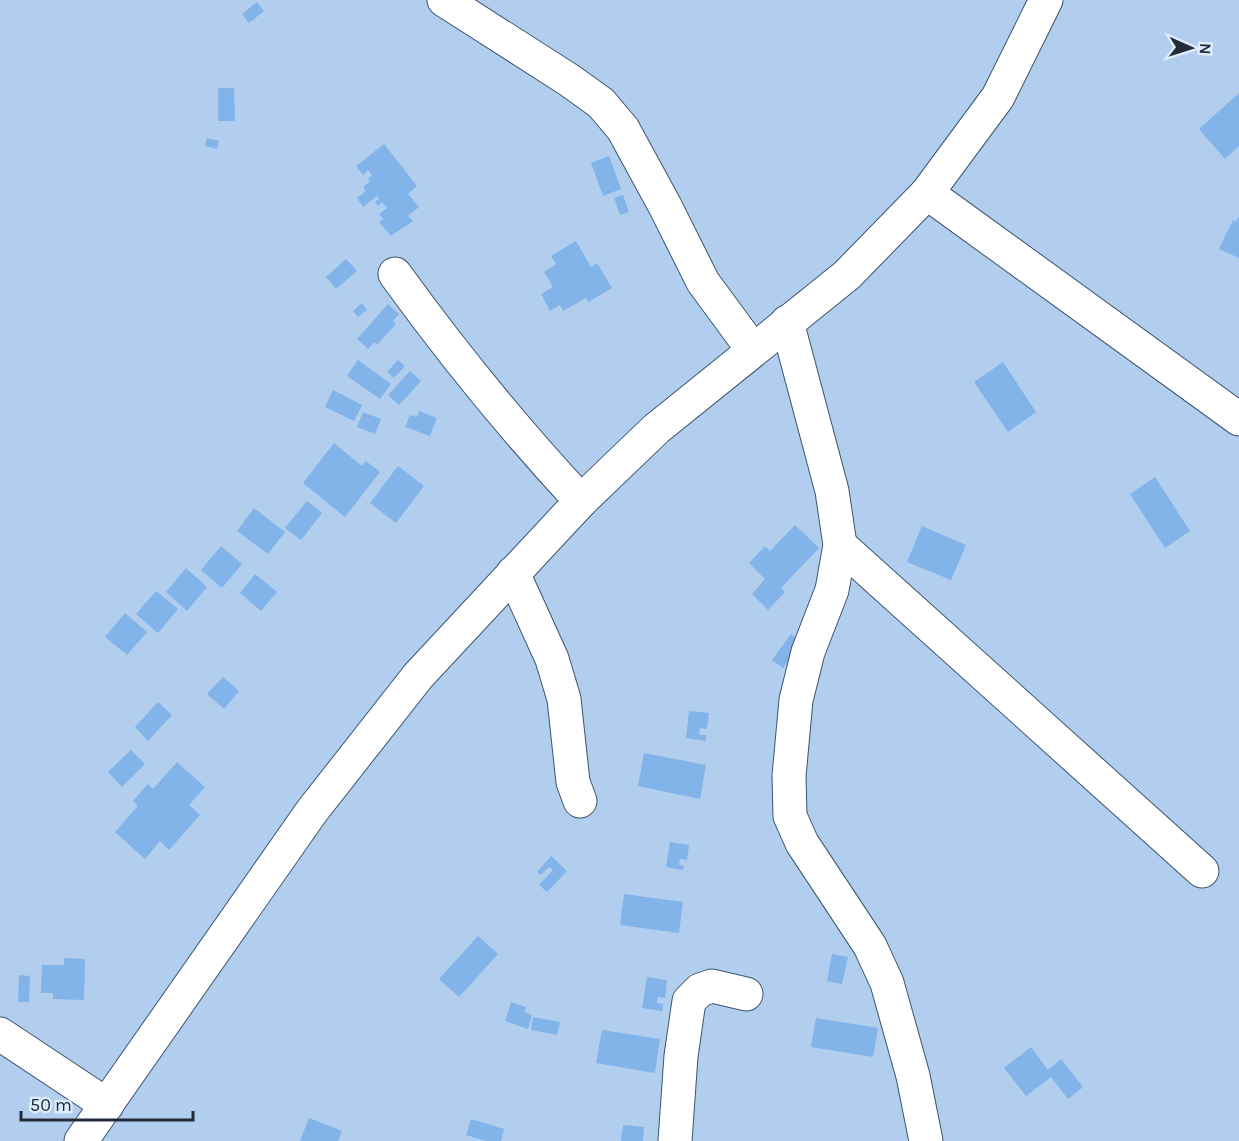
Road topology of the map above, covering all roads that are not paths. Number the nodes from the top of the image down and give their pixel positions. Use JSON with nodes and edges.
{"nodes":[{"id":1,"x":444,"y":0,"type":"edge"},
{"id":2,"x":1046,"y":0,"type":"edge"},
{"id":3,"x":927,"y":193,"type":"junction"},
{"id":4,"x":395,"y":274,"type":"dead end"},
{"id":5,"x":787,"y":322,"type":"junction"},
{"id":6,"x":753,"y":350,"type":"junction"},
{"id":7,"x":1239,"y":419,"type":"edge"},
{"id":8,"x":581,"y":501,"type":"junction"},
{"id":9,"x":840,"y":545,"type":"junction"},
{"id":10,"x":513,"y":573,"type":"junction"},
{"id":11,"x":580,"y":801,"type":"dead end"},
{"id":12,"x":1202,"y":871,"type":"dead end"},
{"id":13,"x":746,"y":994,"type":"dead end"},
{"id":14,"x":0,"y":1034,"type":"edge"},
{"id":15,"x":107,"y":1105,"type":"junction"},
{"id":16,"x":81,"y":1141,"type":"edge"},
{"id":17,"x":675,"y":1141,"type":"edge"},
{"id":18,"x":926,"y":1141,"type":"edge"}],
"edges":[{"from":1,"to":6,"type":"main road"},
{"from":2,"to":3,"type":"main road"},
{"from":3,"to":5,"type":"main road"},
{"from":3,"to":7,"type":"main road"},
{"from":4,"to":8,"type":"main road"},
{"from":5,"to":6,"type":"main road"},
{"from":5,"to":9,"type":"main road"},
{"from":6,"to":8,"type":"main road"},
{"from":8,"to":10,"type":"main road"},
{"from":9,"to":12,"type":"main road"},
{"from":9,"to":18,"type":"main road"},
{"from":10,"to":11,"type":"main road"},
{"from":10,"to":15,"type":"main road"},
{"from":13,"to":17,"type":"main road"},
{"from":14,"to":15,"type":"main road"},
{"from":15,"to":16,"type":"main road"}]}
